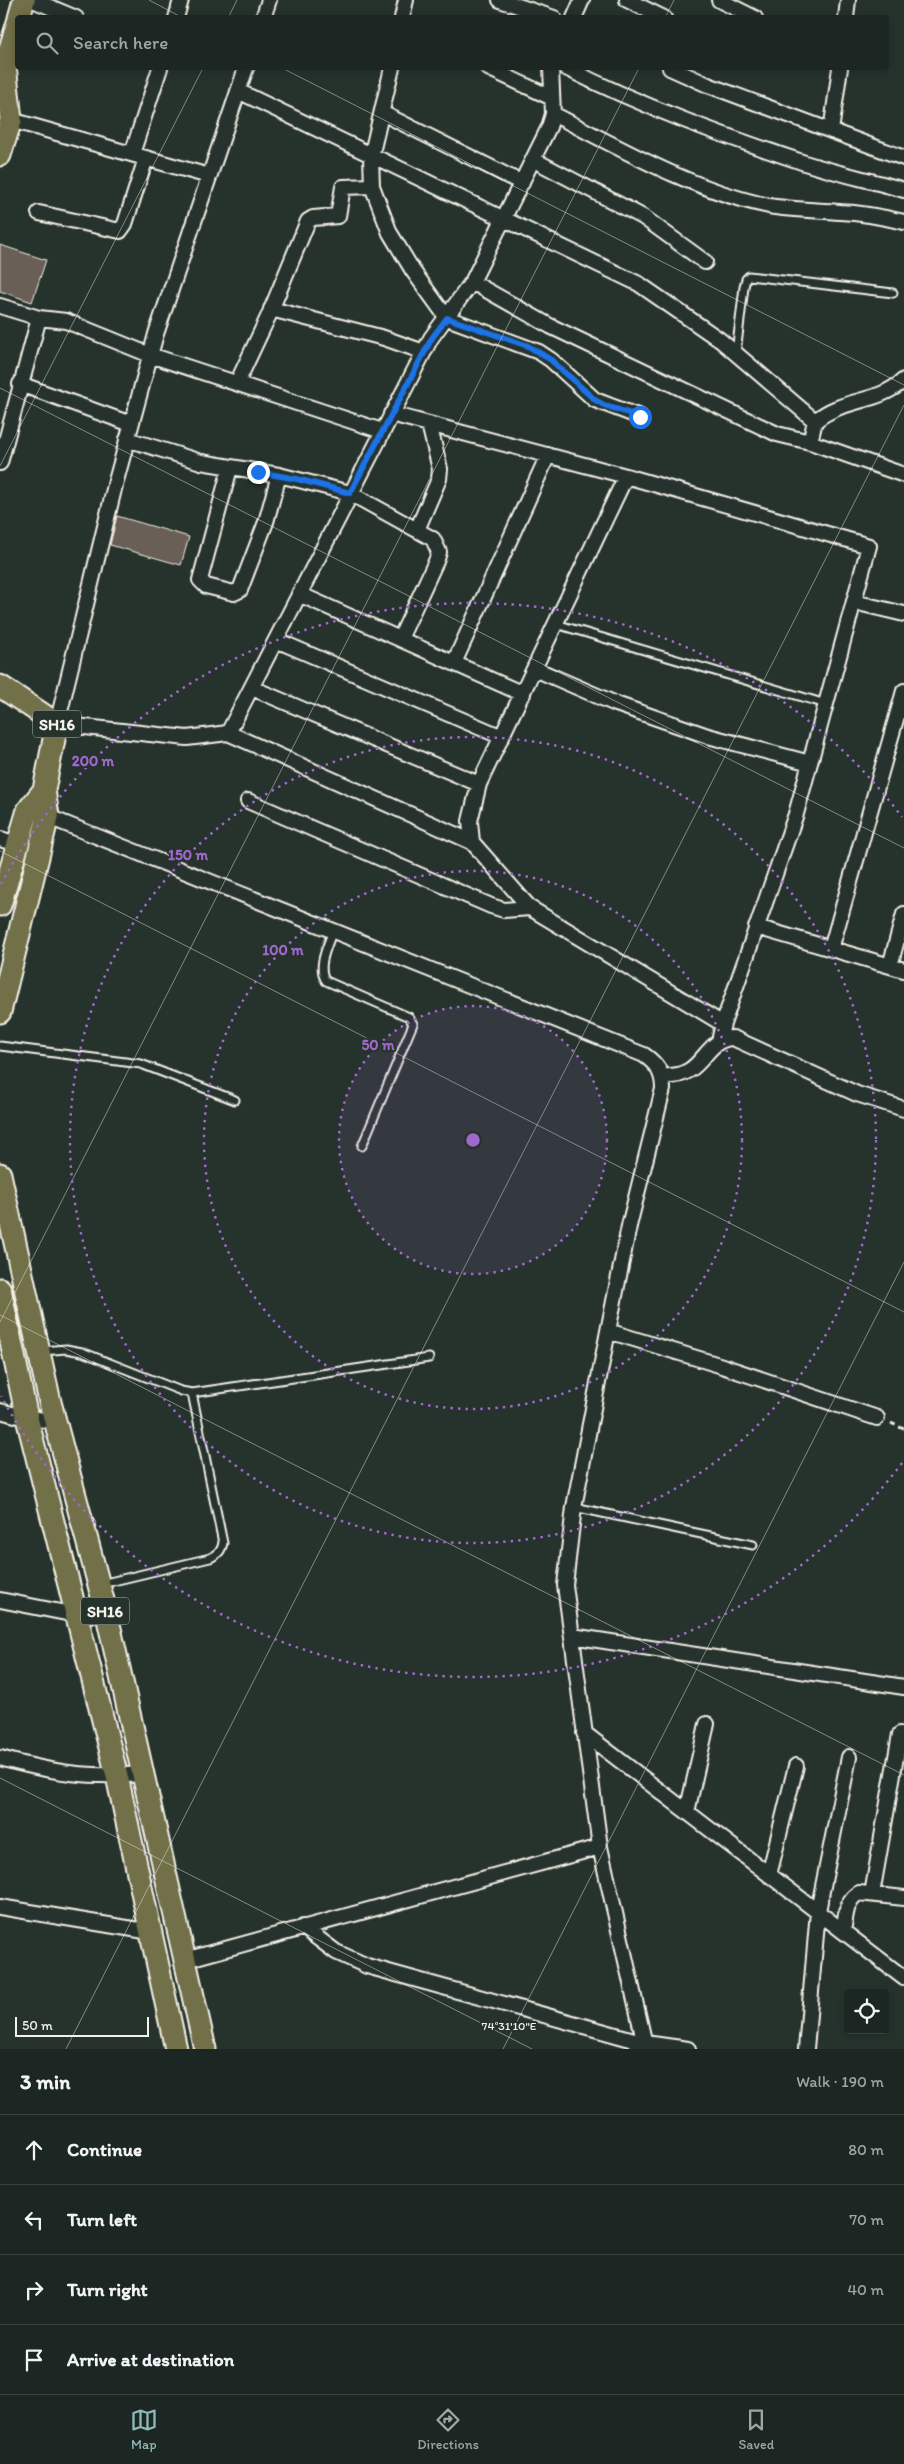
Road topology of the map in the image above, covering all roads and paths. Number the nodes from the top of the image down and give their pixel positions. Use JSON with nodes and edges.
{"nodes":[{"id":1,"x":24,"y":0,"type":"edge"},
{"id":2,"x":32,"y":0,"type":"edge"},
{"id":3,"x":181,"y":0,"type":"edge"},
{"id":4,"x":269,"y":0,"type":"edge"},
{"id":5,"x":406,"y":0,"type":"edge"},
{"id":6,"x":500,"y":0,"type":"edge"},
{"id":7,"x":582,"y":0,"type":"edge"},
{"id":8,"x":627,"y":0,"type":"edge"},
{"id":9,"x":719,"y":0,"type":"edge"},
{"id":10,"x":848,"y":0,"type":"edge"},
{"id":11,"x":742,"y":5,"type":"edge"},
{"id":12,"x":20,"y":15,"type":"edge"},
{"id":13,"x":69,"y":15,"type":"edge"},
{"id":14,"x":177,"y":15,"type":"edge"},
{"id":15,"x":264,"y":15,"type":"edge"},
{"id":16,"x":403,"y":15,"type":"edge"},
{"id":17,"x":545,"y":15,"type":"edge"},
{"id":18,"x":575,"y":15,"type":"edge"},
{"id":19,"x":658,"y":15,"type":"edge"},
{"id":20,"x":752,"y":15,"type":"edge"},
{"id":21,"x":846,"y":15,"type":"edge"},
{"id":22,"x":15,"y":32,"type":"edge"},
{"id":23,"x":159,"y":70,"type":"edge"},
{"id":24,"x":245,"y":70,"type":"edge"},
{"id":25,"x":392,"y":70,"type":"edge"},
{"id":26,"x":492,"y":70,"type":"edge"},
{"id":27,"x":551,"y":70,"type":"edge"},
{"id":28,"x":570,"y":70,"type":"edge"},
{"id":29,"x":674,"y":70,"type":"edge"},
{"id":30,"x":840,"y":70,"type":"edge"},
{"id":31,"x":238,"y":91,"type":"junction"},
{"id":32,"x":552,"y":98,"type":"junction"},
{"id":33,"x":382,"y":113,"type":"junction"},
{"id":34,"x":553,"y":114,"type":"junction"},
{"id":35,"x":5,"y":130,"type":"edge"},
{"id":36,"x":831,"y":131,"type":"junction"},
{"id":37,"x":132,"y":154,"type":"junction"},
{"id":38,"x":0,"y":156,"type":"edge"},
{"id":39,"x":371,"y":157,"type":"junction"},
{"id":40,"x":146,"y":158,"type":"junction"},
{"id":41,"x":904,"y":158,"type":"edge"},
{"id":42,"x":534,"y":160,"type":"junction"},
{"id":43,"x":209,"y":176,"type":"junction"},
{"id":44,"x":522,"y":183,"type":"junction"},
{"id":45,"x":372,"y":186,"type":"junction"},
{"id":46,"x":904,"y":190,"type":"edge"},
{"id":47,"x":40,"y":213,"type":"dead end"},
{"id":48,"x":504,"y":220,"type":"junction"},
{"id":49,"x":904,"y":222,"type":"edge"},
{"id":50,"x":705,"y":262,"type":"dead end"},
{"id":51,"x":472,"y":282,"type":"junction"},
{"id":52,"x":893,"y":294,"type":"dead end"},
{"id":53,"x":0,"y":306,"type":"edge"},
{"id":54,"x":272,"y":309,"type":"junction"},
{"id":55,"x":39,"y":318,"type":"junction"},
{"id":56,"x":447,"y":318,"type":"junction"},
{"id":57,"x":424,"y":352,"type":"junction"},
{"id":58,"x":150,"y":355,"type":"junction"},
{"id":59,"x":736,"y":356,"type":"junction"},
{"id":60,"x":904,"y":380,"type":"edge"},
{"id":61,"x":236,"y":383,"type":"junction"},
{"id":62,"x":20,"y":384,"type":"junction"},
{"id":63,"x":392,"y":414,"type":"junction"},
{"id":64,"x":640,"y":417,"type":"dead end"},
{"id":65,"x":815,"y":421,"type":"junction"},
{"id":66,"x":131,"y":424,"type":"junction"},
{"id":67,"x":429,"y":424,"type":"junction"},
{"id":68,"x":382,"y":431,"type":"junction"},
{"id":69,"x":127,"y":439,"type":"junction"},
{"id":70,"x":810,"y":442,"type":"junction"},
{"id":71,"x":548,"y":455,"type":"junction"},
{"id":72,"x":0,"y":463,"type":"edge"},
{"id":73,"x":230,"y":468,"type":"junction"},
{"id":74,"x":904,"y":474,"type":"edge"},
{"id":75,"x":279,"y":475,"type":"junction"},
{"id":76,"x":626,"y":476,"type":"junction"},
{"id":77,"x":350,"y":493,"type":"junction"},
{"id":78,"x":417,"y":530,"type":"junction"},
{"id":79,"x":299,"y":594,"type":"junction"},
{"id":80,"x":854,"y":602,"type":"junction"},
{"id":81,"x":904,"y":614,"type":"edge"},
{"id":82,"x":556,"y":624,"type":"junction"},
{"id":83,"x":400,"y":639,"type":"junction"},
{"id":84,"x":276,"y":640,"type":"junction"},
{"id":85,"x":454,"y":663,"type":"junction"},
{"id":86,"x":535,"y":669,"type":"junction"},
{"id":87,"x":0,"y":686,"type":"edge"},
{"id":88,"x":252,"y":688,"type":"junction"},
{"id":89,"x":904,"y":691,"type":"edge"},
{"id":90,"x":523,"y":694,"type":"junction"},
{"id":91,"x":826,"y":704,"type":"junction"},
{"id":92,"x":57,"y":724,"type":"junction"},
{"id":93,"x":228,"y":733,"type":"junction"},
{"id":94,"x":502,"y":737,"type":"junction"},
{"id":95,"x":810,"y":763,"type":"junction"},
{"id":96,"x":480,"y":784,"type":"junction"},
{"id":97,"x":248,"y":801,"type":"dead end"},
{"id":98,"x":38,"y":813,"type":"junction"},
{"id":99,"x":9,"y":842,"type":"edge"},
{"id":100,"x":472,"y":842,"type":"junction"},
{"id":101,"x":0,"y":905,"type":"edge"},
{"id":102,"x":530,"y":908,"type":"junction"},
{"id":103,"x":904,"y":914,"type":"edge"},
{"id":104,"x":756,"y":927,"type":"junction"},
{"id":105,"x":333,"y":930,"type":"junction"},
{"id":106,"x":831,"y":949,"type":"junction"},
{"id":107,"x":890,"y":966,"type":"junction"},
{"id":108,"x":904,"y":970,"type":"edge"},
{"id":109,"x":0,"y":1012,"type":"edge"},
{"id":110,"x":723,"y":1024,"type":"junction"},
{"id":111,"x":719,"y":1041,"type":"junction"},
{"id":112,"x":0,"y":1046,"type":"edge"},
{"id":113,"x":663,"y":1076,"type":"junction"},
{"id":114,"x":235,"y":1100,"type":"dead end"},
{"id":115,"x":904,"y":1109,"type":"edge"},
{"id":116,"x":362,"y":1146,"type":"dead end"},
{"id":117,"x":0,"y":1174,"type":"edge"},
{"id":118,"x":0,"y":1289,"type":"edge"},
{"id":119,"x":608,"y":1332,"type":"junction"},
{"id":120,"x":6,"y":1345,"type":"edge"},
{"id":121,"x":39,"y":1351,"type":"junction"},
{"id":122,"x":429,"y":1358,"type":"dead end"},
{"id":123,"x":192,"y":1393,"type":"junction"},
{"id":124,"x":0,"y":1410,"type":"edge"},
{"id":125,"x":27,"y":1418,"type":"junction"},
{"id":126,"x":877,"y":1418,"type":"dead end"},
{"id":127,"x":55,"y":1421,"type":"junction"},
{"id":128,"x":574,"y":1507,"type":"junction"},
{"id":129,"x":753,"y":1545,"type":"dead end"},
{"id":130,"x":98,"y":1584,"type":"junction"},
{"id":131,"x":0,"y":1600,"type":"edge"},
{"id":132,"x":76,"y":1615,"type":"junction"},
{"id":133,"x":106,"y":1615,"type":"junction"},
{"id":134,"x":572,"y":1636,"type":"junction"},
{"id":135,"x":904,"y":1687,"type":"edge"},
{"id":136,"x":707,"y":1724,"type":"dead end"},
{"id":137,"x":584,"y":1733,"type":"junction"},
{"id":138,"x":900,"y":1734,"type":"dead end"},
{"id":139,"x":849,"y":1757,"type":"dead end"},
{"id":140,"x":0,"y":1758,"type":"edge"},
{"id":141,"x":796,"y":1766,"type":"dead end"},
{"id":142,"x":144,"y":1774,"type":"junction"},
{"id":143,"x":117,"y":1776,"type":"junction"},
{"id":144,"x":687,"y":1812,"type":"junction"},
{"id":145,"x":600,"y":1847,"type":"junction"},
{"id":146,"x":769,"y":1875,"type":"junction"},
{"id":147,"x":872,"y":1894,"type":"junction"},
{"id":148,"x":904,"y":1898,"type":"edge"},
{"id":149,"x":0,"y":1908,"type":"edge"},
{"id":150,"x":818,"y":1911,"type":"junction"},
{"id":151,"x":303,"y":1927,"type":"junction"},
{"id":152,"x":843,"y":1931,"type":"junction"},
{"id":153,"x":151,"y":1932,"type":"junction"},
{"id":154,"x":185,"y":1960,"type":"junction"},
{"id":155,"x":904,"y":1978,"type":"edge"},
{"id":156,"x":646,"y":2046,"type":"edge"},
{"id":157,"x":176,"y":2049,"type":"edge"},
{"id":158,"x":205,"y":2049,"type":"edge"},
{"id":159,"x":688,"y":2049,"type":"edge"},
{"id":160,"x":806,"y":2049,"type":"edge"}],
"edges":[{"from":1,"to":12,"type":"main road"},
{"from":2,"to":13,"type":"street"},
{"from":3,"to":14,"type":"street"},
{"from":4,"to":15,"type":"street"},
{"from":5,"to":16,"type":"street"},
{"from":6,"to":17,"type":"street"},
{"from":7,"to":18,"type":"street"},
{"from":8,"to":19,"type":"street"},
{"from":9,"to":11,"type":"street"},
{"from":10,"to":21,"type":"street"},
{"from":11,"to":20,"type":"street"},
{"from":22,"to":35,"type":"main road"},
{"from":23,"to":37,"type":"street"},
{"from":24,"to":31,"type":"street"},
{"from":25,"to":33,"type":"street"},
{"from":26,"to":32,"type":"street"},
{"from":27,"to":32,"type":"street"},
{"from":28,"to":46,"type":"street"},
{"from":29,"to":36,"type":"street"},
{"from":30,"to":36,"type":"street"},
{"from":31,"to":39,"type":"street"},
{"from":31,"to":43,"type":"street"},
{"from":32,"to":34,"type":"street"},
{"from":33,"to":39,"type":"street"},
{"from":33,"to":44,"type":"street"},
{"from":34,"to":42,"type":"street"},
{"from":34,"to":49,"type":"street"},
{"from":35,"to":37,"type":"street"},
{"from":35,"to":38,"type":"main road"},
{"from":36,"to":41,"type":"street"},
{"from":37,"to":40,"type":"street"},
{"from":39,"to":45,"type":"street"},
{"from":39,"to":48,"type":"street"},
{"from":40,"to":43,"type":"street"},
{"from":40,"to":47,"type":"street"},
{"from":42,"to":44,"type":"street"},
{"from":42,"to":50,"type":"street"},
{"from":43,"to":58,"type":"street"},
{"from":44,"to":48,"type":"street"},
{"from":45,"to":54,"type":"street"},
{"from":45,"to":56,"type":"street"},
{"from":48,"to":51,"type":"street"},
{"from":48,"to":59,"type":"street"},
{"from":51,"to":56,"type":"street"},
{"from":51,"to":70,"type":"street"},
{"from":52,"to":59,"type":"lane"},
{"from":53,"to":55,"type":"street"},
{"from":54,"to":57,"type":"street"},
{"from":54,"to":61,"type":"street"},
{"from":55,"to":58,"type":"street"},
{"from":55,"to":62,"type":"street"},
{"from":56,"to":57,"type":"street"},
{"from":56,"to":64,"type":"street"},
{"from":57,"to":63,"type":"street"},
{"from":58,"to":61,"type":"street"},
{"from":58,"to":66,"type":"street"},
{"from":59,"to":65,"type":"street"},
{"from":60,"to":65,"type":"street"},
{"from":61,"to":68,"type":"street"},
{"from":62,"to":66,"type":"street"},
{"from":62,"to":72,"type":"street"},
{"from":63,"to":67,"type":"street"},
{"from":63,"to":68,"type":"street"},
{"from":65,"to":70,"type":"street"},
{"from":66,"to":69,"type":"street"},
{"from":67,"to":71,"type":"street"},
{"from":67,"to":78,"type":"street"},
{"from":68,"to":77,"type":"street"},
{"from":69,"to":73,"type":"street"},
{"from":69,"to":92,"type":"street"},
{"from":70,"to":74,"type":"street"},
{"from":71,"to":76,"type":"street"},
{"from":71,"to":85,"type":"street"},
{"from":73,"to":75,"type":"street"},
{"from":73,"to":75,"type":"street"},
{"from":75,"to":77,"type":"street"},
{"from":76,"to":80,"type":"street"},
{"from":76,"to":82,"type":"street"},
{"from":77,"to":78,"type":"street"},
{"from":77,"to":79,"type":"street"},
{"from":78,"to":83,"type":"street"},
{"from":79,"to":83,"type":"street"},
{"from":79,"to":84,"type":"street"},
{"from":80,"to":81,"type":"street"},
{"from":80,"to":91,"type":"street"},
{"from":82,"to":86,"type":"street"},
{"from":82,"to":91,"type":"lane"},
{"from":83,"to":85,"type":"street"},
{"from":84,"to":88,"type":"street"},
{"from":84,"to":94,"type":"street"},
{"from":85,"to":90,"type":"street"},
{"from":86,"to":90,"type":"street"},
{"from":86,"to":95,"type":"street"},
{"from":87,"to":92,"type":"main road","number":"SH16"},
{"from":88,"to":93,"type":"street"},
{"from":88,"to":96,"type":"street"},
{"from":89,"to":106,"type":"street"},
{"from":90,"to":94,"type":"street"},
{"from":91,"to":95,"type":"street"},
{"from":92,"to":93,"type":"street"},
{"from":92,"to":98,"type":"main road","number":"SH16"},
{"from":93,"to":100,"type":"street"},
{"from":94,"to":96,"type":"street"},
{"from":95,"to":104,"type":"street"},
{"from":96,"to":100,"type":"street"},
{"from":97,"to":102,"type":"street"},
{"from":98,"to":99,"type":"main road"},
{"from":98,"to":105,"type":"street"},
{"from":98,"to":109,"type":"main road"},
{"from":99,"to":101,"type":"main road"},
{"from":100,"to":102,"type":"street"},
{"from":102,"to":110,"type":"street"},
{"from":103,"to":107,"type":"street"},
{"from":104,"to":106,"type":"street"},
{"from":104,"to":110,"type":"street"},
{"from":105,"to":113,"type":"street"},
{"from":105,"to":116,"type":"lane"},
{"from":106,"to":107,"type":"street"},
{"from":107,"to":108,"type":"street"},
{"from":110,"to":111,"type":"street"},
{"from":111,"to":113,"type":"street"},
{"from":111,"to":115,"type":"street"},
{"from":112,"to":114,"type":"lane"},
{"from":113,"to":119,"type":"street"},
{"from":117,"to":121,"type":"main road","number":"SH16"},
{"from":118,"to":120,"type":"main road","number":"SH16"},
{"from":119,"to":126,"type":"street"},
{"from":119,"to":128,"type":"street"},
{"from":120,"to":125,"type":"main road","number":"SH16"},
{"from":121,"to":123,"type":"lane"},
{"from":121,"to":127,"type":"main road","number":"SH16"},
{"from":122,"to":123,"type":"lane"},
{"from":123,"to":130,"type":"lane"},
{"from":124,"to":125,"type":"street"},
{"from":125,"to":127,"type":"street"},
{"from":125,"to":132,"type":"main road","number":"SH16"},
{"from":127,"to":130,"type":"main road","number":"SH16"},
{"from":128,"to":129,"type":"lane"},
{"from":128,"to":134,"type":"street"},
{"from":130,"to":133,"type":"main road","number":"SH16"},
{"from":131,"to":132,"type":"street"},
{"from":132,"to":133,"type":"street"},
{"from":132,"to":143,"type":"main road","number":"SH16"},
{"from":133,"to":142,"type":"main road","number":"SH16"},
{"from":134,"to":135,"type":"street"},
{"from":134,"to":137,"type":"street"},
{"from":136,"to":144,"type":"street"},
{"from":137,"to":144,"type":"street"},
{"from":137,"to":145,"type":"street"},
{"from":138,"to":147,"type":"street"},
{"from":139,"to":150,"type":"street"},
{"from":140,"to":143,"type":"street"},
{"from":141,"to":146,"type":"street"},
{"from":142,"to":143,"type":"street"},
{"from":142,"to":154,"type":"main road","number":"SH16"},
{"from":143,"to":153,"type":"main road","number":"SH16"},
{"from":144,"to":146,"type":"street"},
{"from":145,"to":151,"type":"street"},
{"from":145,"to":156,"type":"street"},
{"from":146,"to":150,"type":"street"},
{"from":147,"to":148,"type":"street"},
{"from":147,"to":152,"type":"street"},
{"from":149,"to":153,"type":"street"},
{"from":150,"to":152,"type":"street"},
{"from":150,"to":160,"type":"street"},
{"from":151,"to":154,"type":"street"},
{"from":151,"to":156,"type":"street"},
{"from":152,"to":155,"type":"street"},
{"from":153,"to":157,"type":"main road","number":"SH16"},
{"from":154,"to":158,"type":"main road","number":"SH16"},
{"from":156,"to":159,"type":"street"}]}
